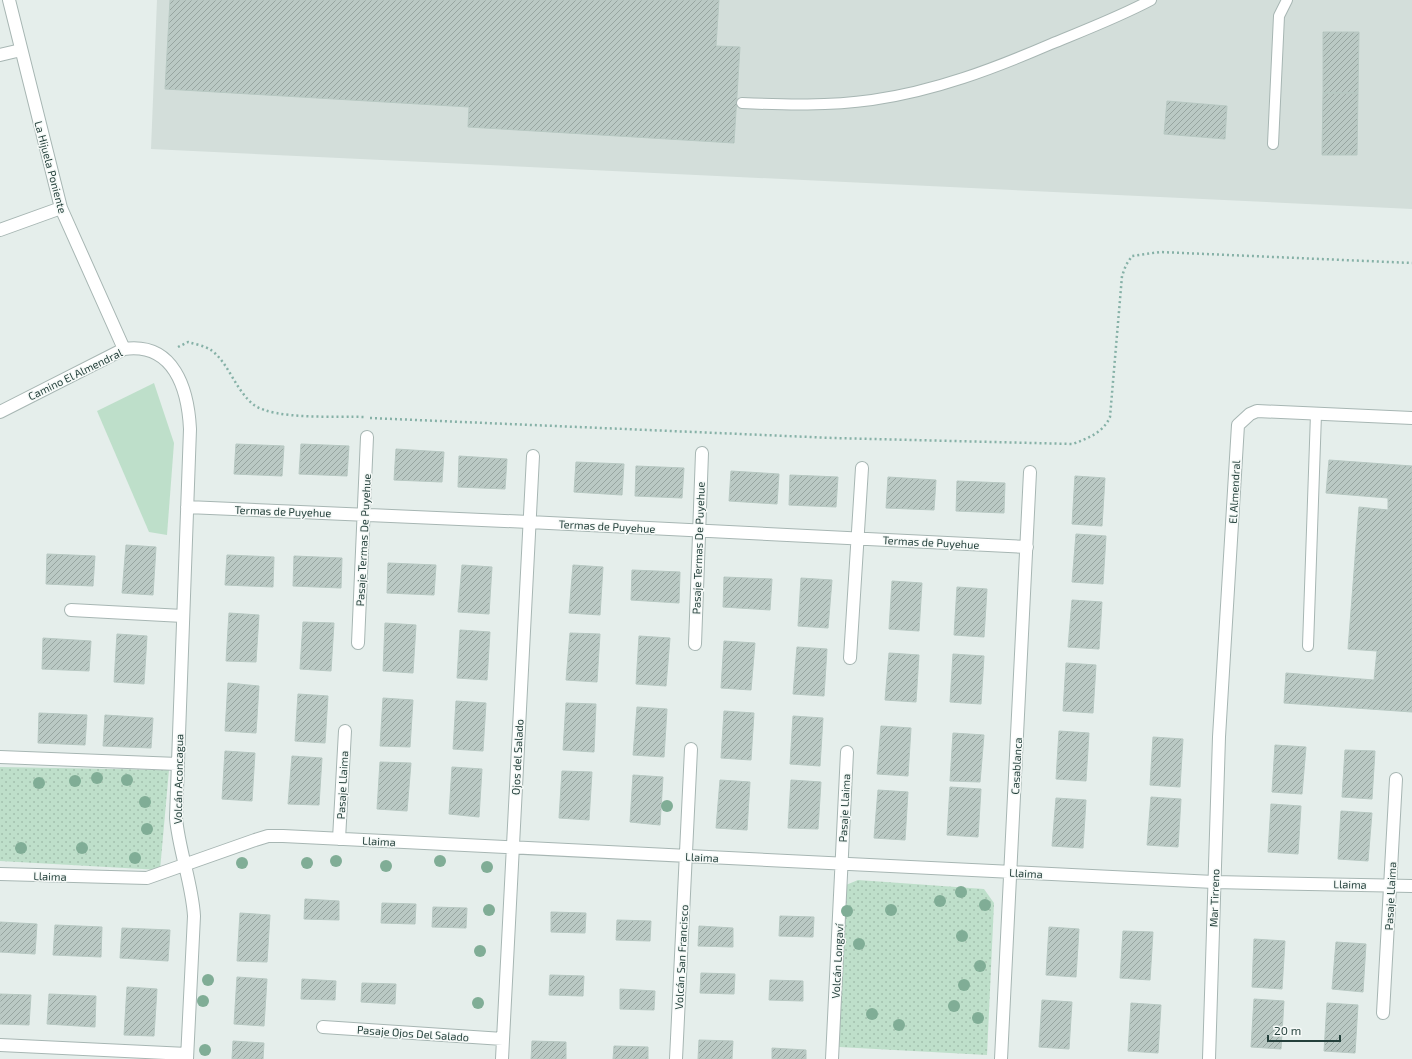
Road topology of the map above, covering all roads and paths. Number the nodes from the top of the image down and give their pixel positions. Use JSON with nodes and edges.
{"nodes":[{"id":1,"x":9,"y":0,"type":"edge"},
{"id":2,"x":1151,"y":0,"type":"edge"},
{"id":3,"x":1287,"y":0,"type":"edge"},
{"id":4,"x":21,"y":50,"type":"junction"},
{"id":5,"x":0,"y":54,"type":"edge"},
{"id":6,"x":742,"y":103,"type":"dead end"},
{"id":7,"x":1273,"y":144,"type":"dead end"},
{"id":8,"x":60,"y":208,"type":"junction"},
{"id":9,"x":0,"y":230,"type":"edge"},
{"id":10,"x":1412,"y":263,"type":"edge"},
{"id":11,"x":124,"y":349,"type":"junction"},
{"id":12,"x":157,"y":352,"type":"junction"},
{"id":13,"x":0,"y":412,"type":"edge"},
{"id":14,"x":1316,"y":414,"type":"junction"},
{"id":15,"x":1412,"y":418,"type":"edge"},
{"id":16,"x":367,"y":437,"type":"dead end"},
{"id":17,"x":702,"y":453,"type":"dead end"},
{"id":18,"x":532,"y":456,"type":"dead end"},
{"id":19,"x":862,"y":468,"type":"dead end"},
{"id":20,"x":1030,"y":472,"type":"dead end"},
{"id":21,"x":187,"y":507,"type":"junction"},
{"id":22,"x":364,"y":515,"type":"junction"},
{"id":23,"x":529,"y":522,"type":"junction"},
{"id":24,"x":699,"y":530,"type":"junction"},
{"id":25,"x":858,"y":538,"type":"junction"},
{"id":26,"x":1027,"y":548,"type":"junction"},
{"id":27,"x":71,"y":610,"type":"dead end"},
{"id":28,"x":183,"y":616,"type":"junction"},
{"id":29,"x":358,"y":643,"type":"dead end"},
{"id":30,"x":695,"y":644,"type":"dead end"},
{"id":31,"x":1308,"y":646,"type":"dead end"},
{"id":32,"x":850,"y":658,"type":"dead end"},
{"id":33,"x":345,"y":731,"type":"dead end"},
{"id":34,"x":1219,"y":737,"type":"joint"},
{"id":35,"x":691,"y":749,"type":"dead end"},
{"id":36,"x":847,"y":752,"type":"dead end"},
{"id":37,"x":0,"y":757,"type":"edge"},
{"id":38,"x":178,"y":764,"type":"junction"},
{"id":39,"x":1396,"y":779,"type":"dead end"},
{"id":40,"x":339,"y":839,"type":"junction"},
{"id":41,"x":513,"y":847,"type":"junction"},
{"id":42,"x":687,"y":856,"type":"junction"},
{"id":43,"x":842,"y":863,"type":"junction"},
{"id":44,"x":185,"y":864,"type":"junction"},
{"id":45,"x":1011,"y":872,"type":"junction"},
{"id":46,"x":0,"y":874,"type":"edge"},
{"id":47,"x":1214,"y":882,"type":"junction"},
{"id":48,"x":1390,"y":885,"type":"junction"},
{"id":49,"x":1412,"y":886,"type":"edge"},
{"id":50,"x":1384,"y":1013,"type":"dead end"},
{"id":51,"x":323,"y":1027,"type":"dead end"},
{"id":52,"x":503,"y":1038,"type":"junction"},
{"id":53,"x":0,"y":1045,"type":"edge"},
{"id":54,"x":187,"y":1056,"type":"edge"},
{"id":55,"x":502,"y":1059,"type":"edge"},
{"id":56,"x":676,"y":1059,"type":"edge"},
{"id":57,"x":832,"y":1059,"type":"edge"},
{"id":58,"x":1001,"y":1059,"type":"edge"},
{"id":59,"x":1209,"y":1059,"type":"edge"}],
"edges":[{"from":1,"to":4,"type":"street","name":"La Hijuela Poniente"},
{"from":2,"to":6,"type":"lane"},
{"from":3,"to":7,"type":"lane"},
{"from":4,"to":5,"type":"street"},
{"from":4,"to":8,"type":"street","name":"La Hijuela Poniente"},
{"from":8,"to":9,"type":"street"},
{"from":8,"to":11,"type":"street","name":"La Hijuela Poniente"},
{"from":10,"to":12,"type":"path"},
{"from":11,"to":12,"type":"street","name":"Camino El Almendral"},
{"from":11,"to":13,"type":"street","name":"Camino El Almendral"},
{"from":12,"to":21,"type":"street","name":"Volcán Aconcagua"},
{"from":14,"to":15,"type":"street","name":"El Almendral"},
{"from":14,"to":31,"type":"lane"},
{"from":14,"to":34,"type":"street","name":"El Almendral"},
{"from":16,"to":22,"type":"street","name":"Pasaje Termas De Puyehue"},
{"from":17,"to":24,"type":"street","name":"Pasaje Termas De Puyehue"},
{"from":18,"to":23,"type":"street","name":"Ojos del Salado"},
{"from":19,"to":25,"type":"street"},
{"from":20,"to":26,"type":"street","name":"Casablanca"},
{"from":21,"to":22,"type":"street","name":"Termas de Puyehue"},
{"from":21,"to":28,"type":"street","name":"Volcán Aconcagua"},
{"from":22,"to":23,"type":"street","name":"Termas de Puyehue"},
{"from":22,"to":29,"type":"street","name":"Pasaje Termas De Puyehue"},
{"from":23,"to":24,"type":"street","name":"Termas de Puyehue"},
{"from":23,"to":41,"type":"street","name":"Ojos del Salado"},
{"from":24,"to":25,"type":"street","name":"Termas de Puyehue"},
{"from":24,"to":30,"type":"street","name":"Pasaje Termas De Puyehue"},
{"from":25,"to":26,"type":"street","name":"Termas de Puyehue"},
{"from":25,"to":32,"type":"street"},
{"from":26,"to":45,"type":"street","name":"Casablanca"},
{"from":27,"to":28,"type":"street"},
{"from":28,"to":38,"type":"street","name":"Volcán Aconcagua"},
{"from":33,"to":40,"type":"street","name":"Pasaje Llaima"},
{"from":34,"to":47,"type":"street","name":"Mar Tirreno"},
{"from":35,"to":42,"type":"street"},
{"from":36,"to":43,"type":"street","name":"Pasaje Llaima"},
{"from":37,"to":38,"type":"street"},
{"from":38,"to":44,"type":"street","name":"Volcán Aconcagua"},
{"from":39,"to":48,"type":"street","name":"Pasaje Llaima"},
{"from":40,"to":41,"type":"street","name":"Llaima"},
{"from":40,"to":44,"type":"street","name":"Llaima"},
{"from":41,"to":42,"type":"street","name":"Llaima"},
{"from":41,"to":52,"type":"street","name":"Ojos del Salado"},
{"from":42,"to":43,"type":"street","name":"Llaima"},
{"from":42,"to":56,"type":"street","name":"Volcán San Francisco"},
{"from":43,"to":45,"type":"street","name":"Llaima"},
{"from":43,"to":57,"type":"street","name":"Volcán Longaví"},
{"from":44,"to":46,"type":"street","name":"Llaima"},
{"from":44,"to":54,"type":"street","name":"Volcán Aconcagua"},
{"from":45,"to":47,"type":"street","name":"Llaima"},
{"from":45,"to":58,"type":"street","name":"Casablanca"},
{"from":47,"to":48,"type":"street","name":"Llaima"},
{"from":47,"to":59,"type":"street","name":"Mar Tirreno"},
{"from":48,"to":49,"type":"street","name":"Llaima"},
{"from":48,"to":50,"type":"street","name":"Pasaje Llaima"},
{"from":51,"to":52,"type":"street","name":"Pasaje Ojos Del Salado"},
{"from":52,"to":55,"type":"street","name":"Ojos del Salado"},
{"from":53,"to":54,"type":"street"}]}
